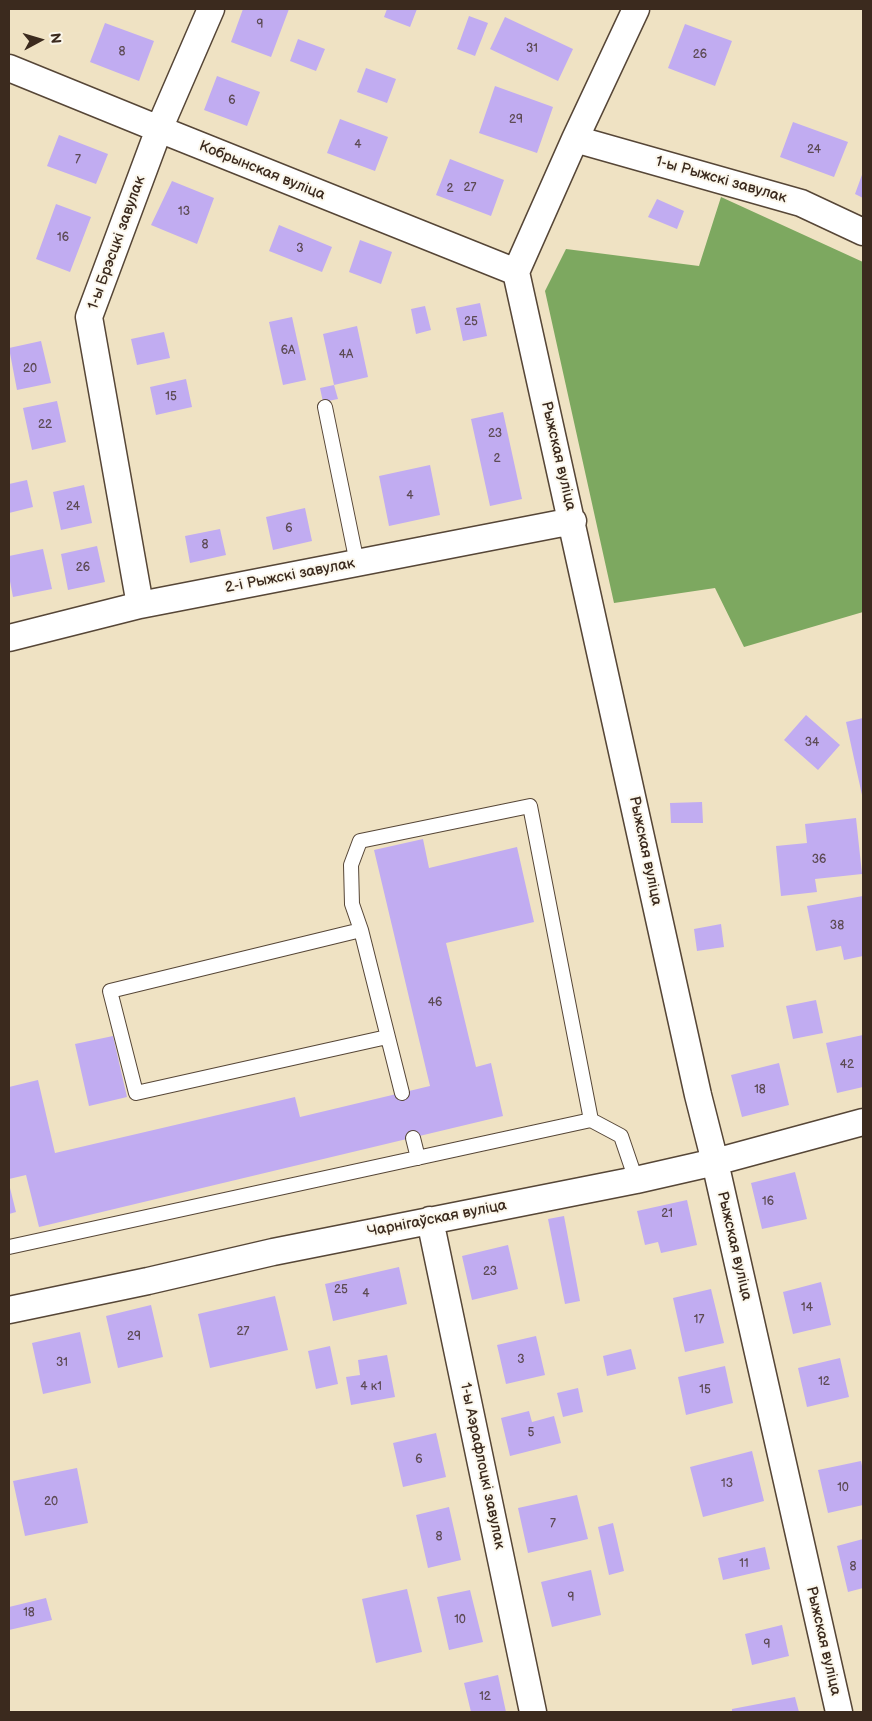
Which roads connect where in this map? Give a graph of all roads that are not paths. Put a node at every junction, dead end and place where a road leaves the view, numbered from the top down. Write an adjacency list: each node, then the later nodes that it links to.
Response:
1 (211, 9): 4 (street, 1-ы Брэсцкі завулак)
2 (636, 9): 5 (street)
3 (9, 68): 4 (street, Кобрынская вуліца)
4 (159, 130): 7 (street, Кобрынская вуліца); 11 (street, 1-ы Брэсцкі завулак)
5 (575, 139): 6 (street, 1-ы Рыжскі завулак); 7 (street)
6 (863, 232)
7 (516, 272): 9 (street, Рыжская вуліца)
8 (325, 408): 10 (lane)
9 (572, 521): 10 (street, 2-і Рыжскі завулак); 20 (street, Рыжская вуліца)
10 (357, 563): 11 (street, 2-і Рыжскі завулак)
11 (140, 605): 12 (street, 2-і Рыжскі завулак)
12 (9, 638)
13 (361, 930): 14 (lane); 14 (lane); 16 (lane)
14 (387, 1037): 15 (lane)
15 (402, 1093)
16 (591, 1120): 19 (lane); 21 (lane)
17 (863, 1122): 20 (street, Чарнігаўская вуліца)
18 (413, 1138): 19 (lane)
19 (418, 1158): 23 (lane)
20 (715, 1162): 21 (street, Чарнігаўская вуліца); 26 (street, Рыжская вуліца)
21 (636, 1180): 22 (street, Чарнігаўская вуліца)
22 (430, 1220): 24 (street, Чарнігаўская вуліца); 25 (street, 1-ы Аэрафлоцкі завулак)
23 (9, 1247)
24 (9, 1310)
25 (533, 1712)
26 (839, 1712)

